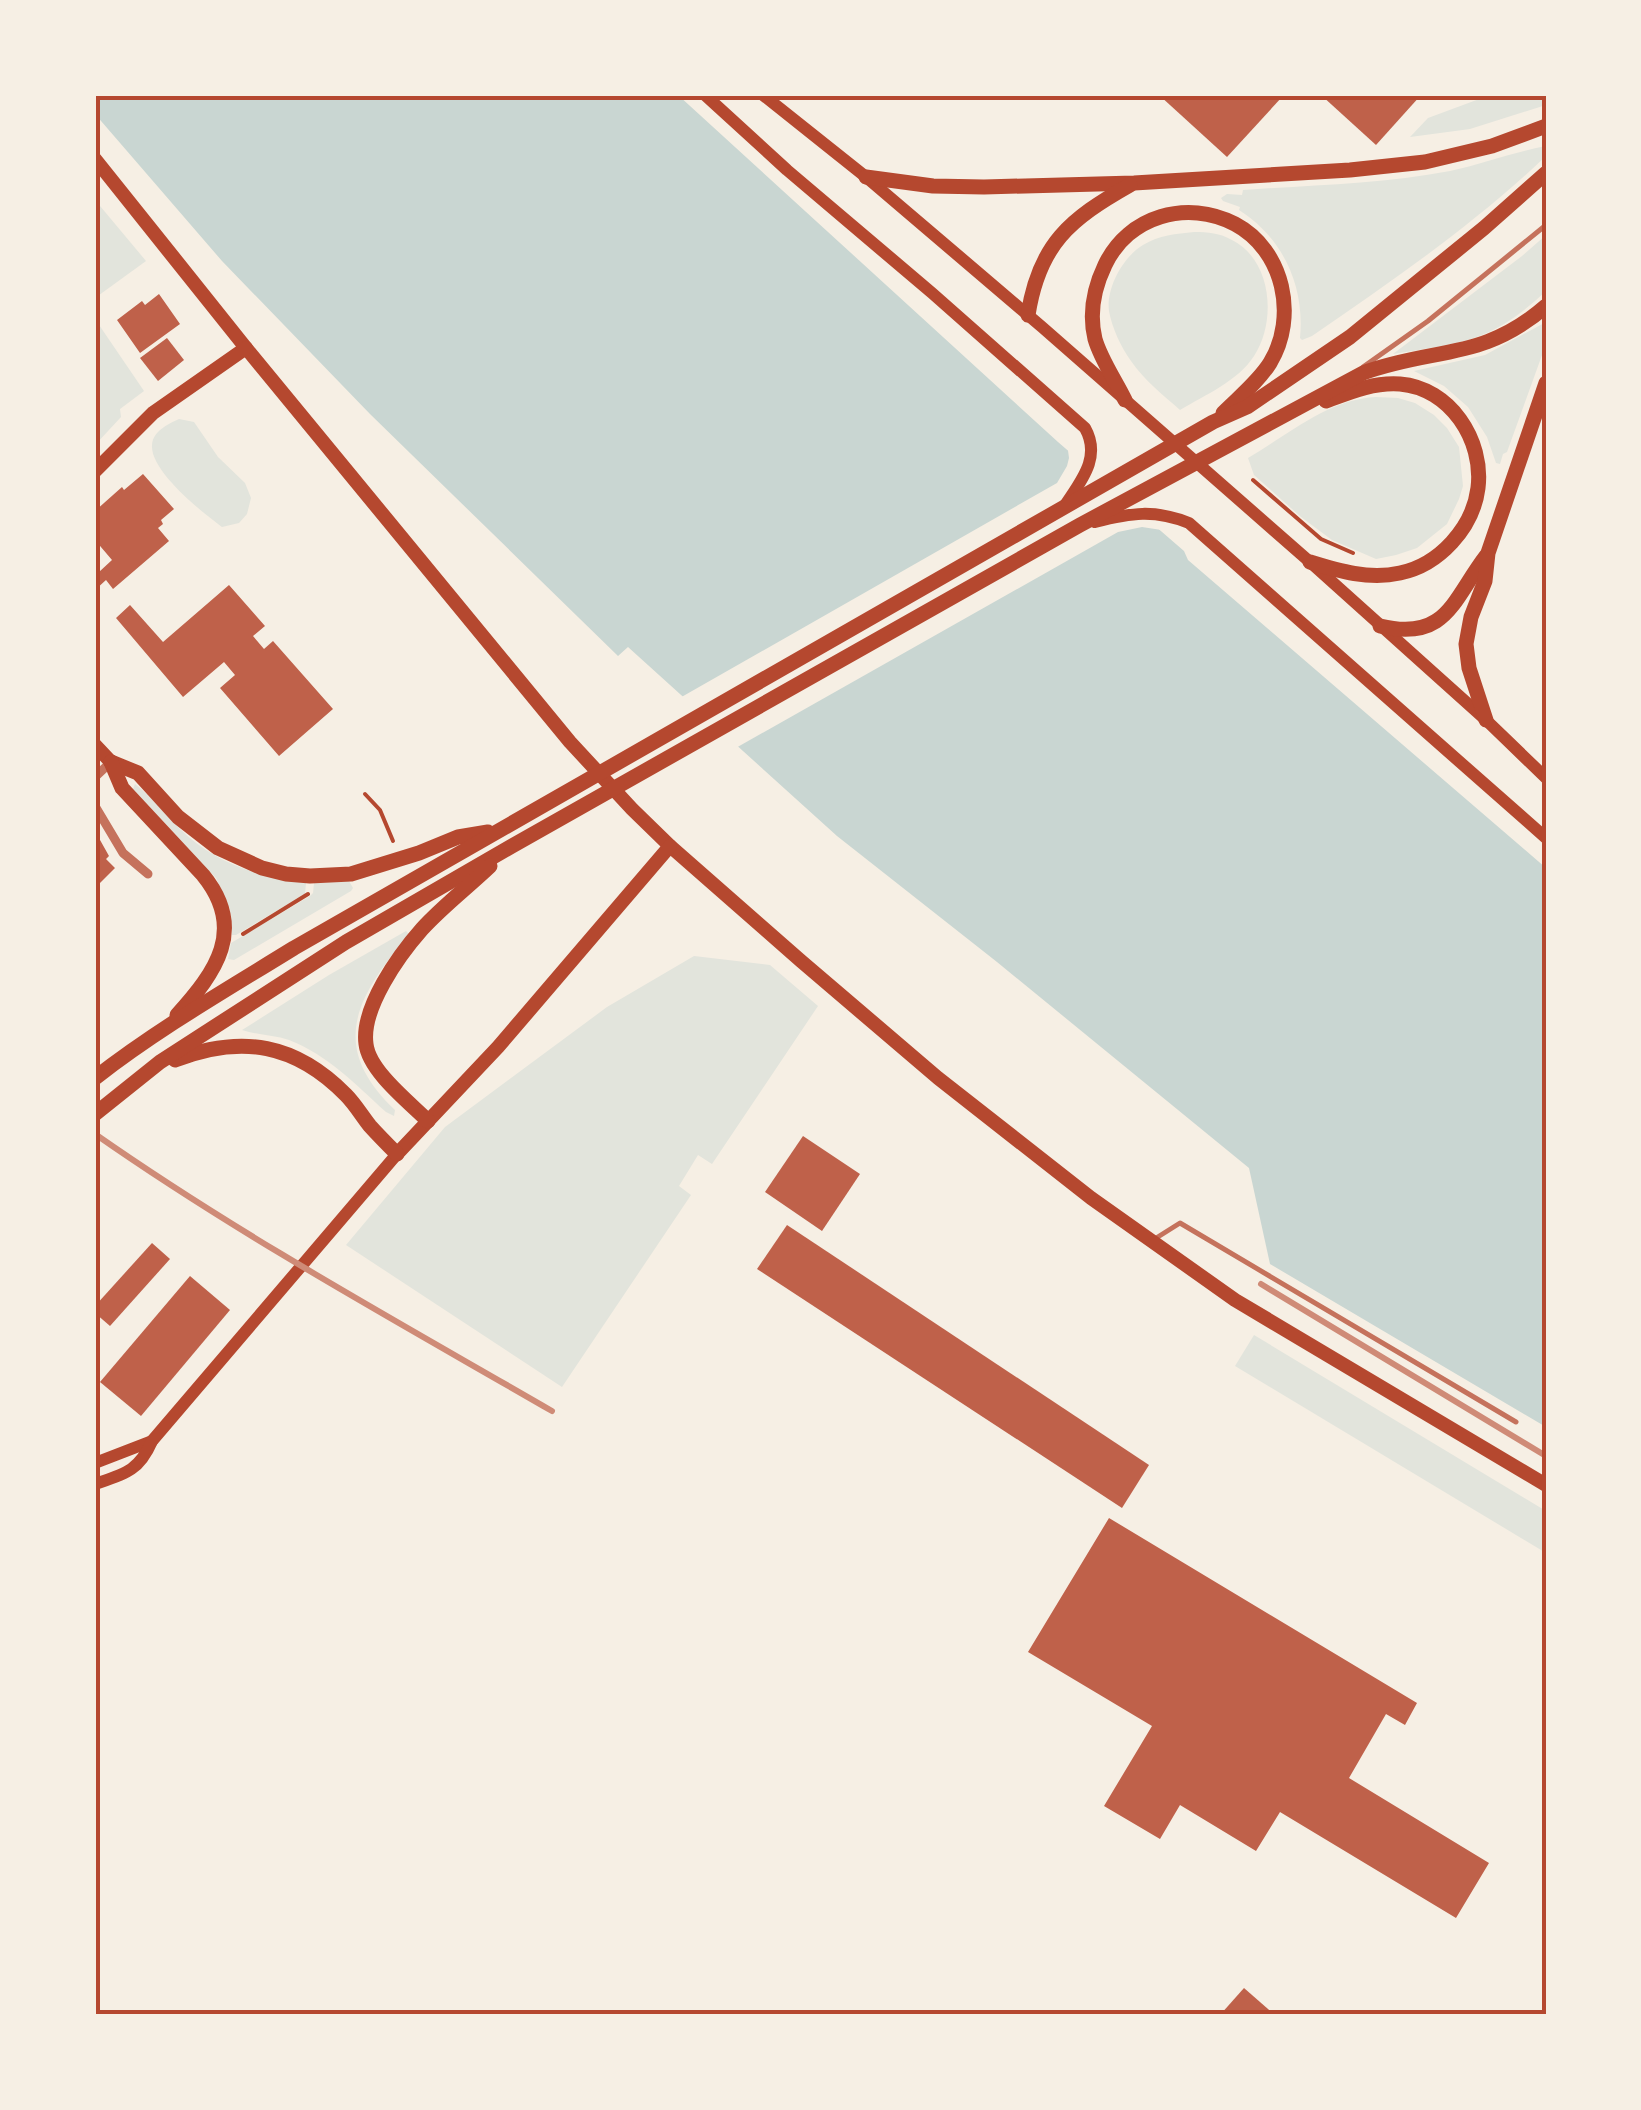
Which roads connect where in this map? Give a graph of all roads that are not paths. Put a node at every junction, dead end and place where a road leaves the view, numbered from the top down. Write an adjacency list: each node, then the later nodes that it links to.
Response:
1 (705, 95): 18 (main road)
2 (763, 95): 6 (main road)
3 (1546, 126): 7 (highway)
4 (95, 159): 11 (main road)
5 (1546, 173): 15 (highway)
6 (866, 178): 7 (highway); 10 (main road)
7 (1134, 183): 10 (highway)
8 (1546, 225): 13 (lane)
9 (1546, 306): 13 (highway)
10 (1028, 315): 14 (main road)
11 (246, 348): 17 (main road); 32 (main road)
12 (1546, 383): 20 (highway)
13 (1336, 387): 16 (highway)
14 (1125, 400): 15 (highway); 21 (main road)
15 (1213, 422): 18 (highway)
16 (1270, 423): 19 (highway); 21 (highway)
17 (95, 471)
18 (1063, 509): 29 (highway)
19 (1080, 525): 30 (main road); 31 (highway)
20 (1488, 553): 22 (highway); 23 (highway)
21 (1310, 562): 22 (main road)
22 (1380, 626): 23 (main road)
23 (1486, 720): 27 (main road)
24 (95, 745): 25 (main road)
25 (111, 762): 26 (street); 29 (highway); 34 (highway)
26 (95, 777)
27 (1546, 778)
28 (95, 806): 33 (street)
29 (496, 831): 34 (highway)
30 (1546, 838)
31 (512, 846): 35 (highway); 38 (highway)
32 (670, 846): 38 (main road); 40 (main road)
33 (148, 874)
34 (171, 1022): 36 (highway)
35 (153, 1068): 37 (highway); 39 (highway)
36 (95, 1078)
37 (95, 1114)
38 (428, 1121): 39 (main road)
39 (397, 1154): 42 (main road)
40 (1150, 1242): 41 (lane); 45 (main road)
41 (1516, 1422)
42 (152, 1440): 43 (main road); 44 (main road)
43 (95, 1463)
44 (95, 1484)
45 (1546, 1486)

